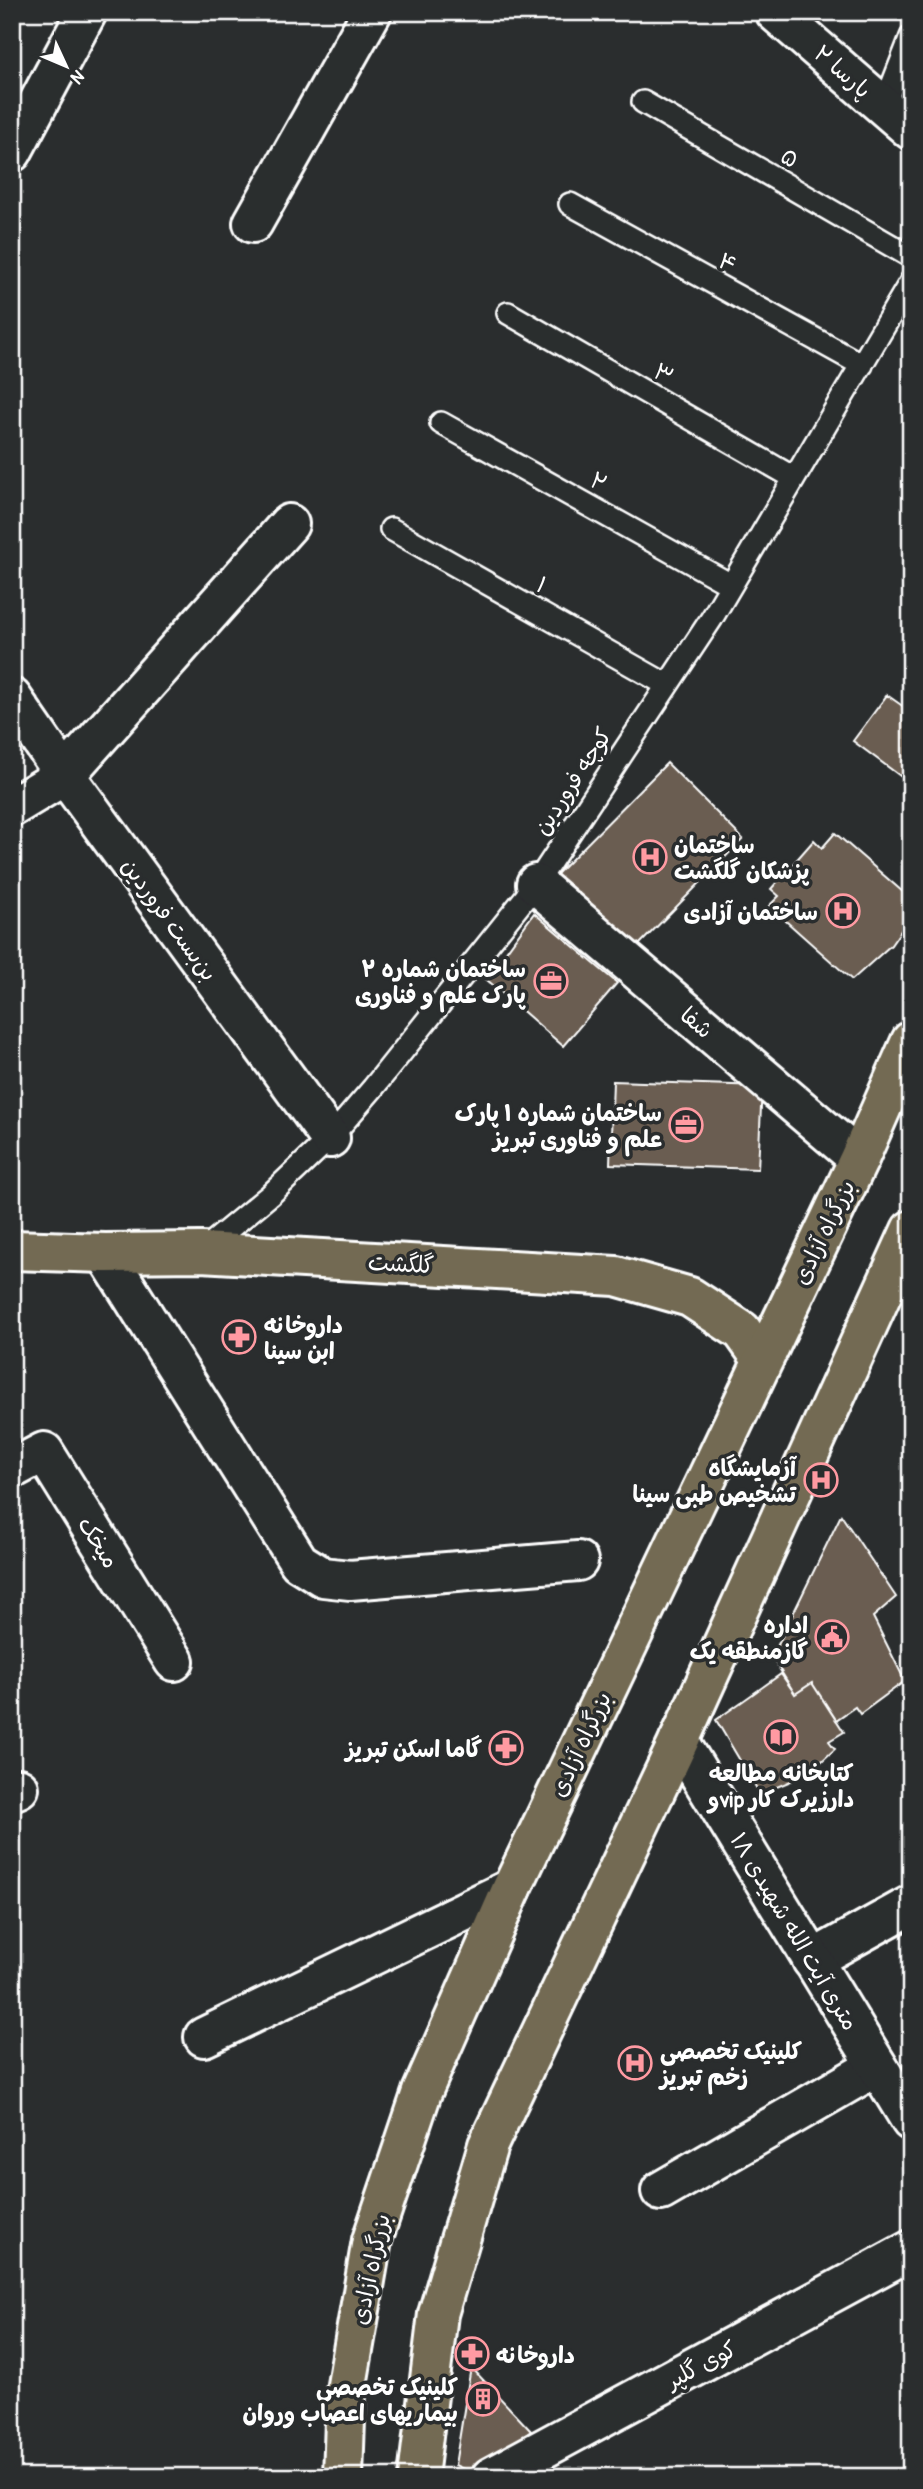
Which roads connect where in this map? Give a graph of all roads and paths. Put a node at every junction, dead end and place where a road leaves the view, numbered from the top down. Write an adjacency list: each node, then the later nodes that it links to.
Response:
1 (88, 12): 7 (street)
2 (372, 12): 9 (street)
3 (775, 12): 6 (street, پارسا ۲)
4 (911, 37): 6 (lane)
5 (643, 102): 10 (lane, ۵)
6 (897, 118)
7 (12, 152)
8 (570, 204): 13 (lane, ۴)
9 (253, 223)
10 (911, 257)
11 (911, 281): 13 (lane, کوچه فروردین)
12 (508, 313): 15 (lane, ۳)
13 (862, 365): 15 (lane, کوچه فروردین)
14 (441, 423): 18 (lane, ۲)
15 (794, 478): 18 (lane, کوچه فروردین)
16 (289, 524): 21 (street)
17 (391, 528): 19 (lane, ۱)
18 (731, 585): 19 (lane, کوچه فروردین)
19 (667, 684): 23 (lane, کوچه فروردین)
20 (12, 698): 21 (street, بن‌بست فروردین)
21 (65, 775): 22 (street); 25 (street, بن‌بست فروردین)
22 (12, 807)
23 (536, 884): 25 (lane, کوچه فروردین); 26 (street, شفا)
24 (911, 1041): 26 (main road, بزرگراه آزادی)
25 (330, 1138): 28 (lane, کوچه فروردین)
26 (859, 1159): 31 (main road, بزرگراه آزادی)
27 (12, 1250): 29 (main road, گلگشت)
28 (201, 1252): 29 (main road, گلگشت); 31 (main road, گلگشت)
29 (105, 1253): 33 (street)
30 (906, 1254): 35 (main road)
31 (762, 1359): 36 (main road, بزرگراه آزادی)
32 (12, 1469): 34 (street, میخک)
33 (578, 1561)
34 (174, 1661)
35 (679, 1741): 38 (street, ۱۸ متری آیت الله شهیدی); 46 (main road)
36 (512, 1888): 39 (street); 45 (main road, بزرگراه آزادی)
37 (911, 1905): 38 (street)
38 (812, 1960): 40 (street, ۱۸ متری آیت الله شهیدی)
39 (204, 2037)
40 (877, 2066): 41 (street, ۱۸ متری آیت الله شهیدی); 42 (street)
41 (911, 2121)
42 (661, 2191)
43 (911, 2250): 44 (street, کوی گلپر)
44 (509, 2473)
45 (342, 2477)
46 (418, 2477)

